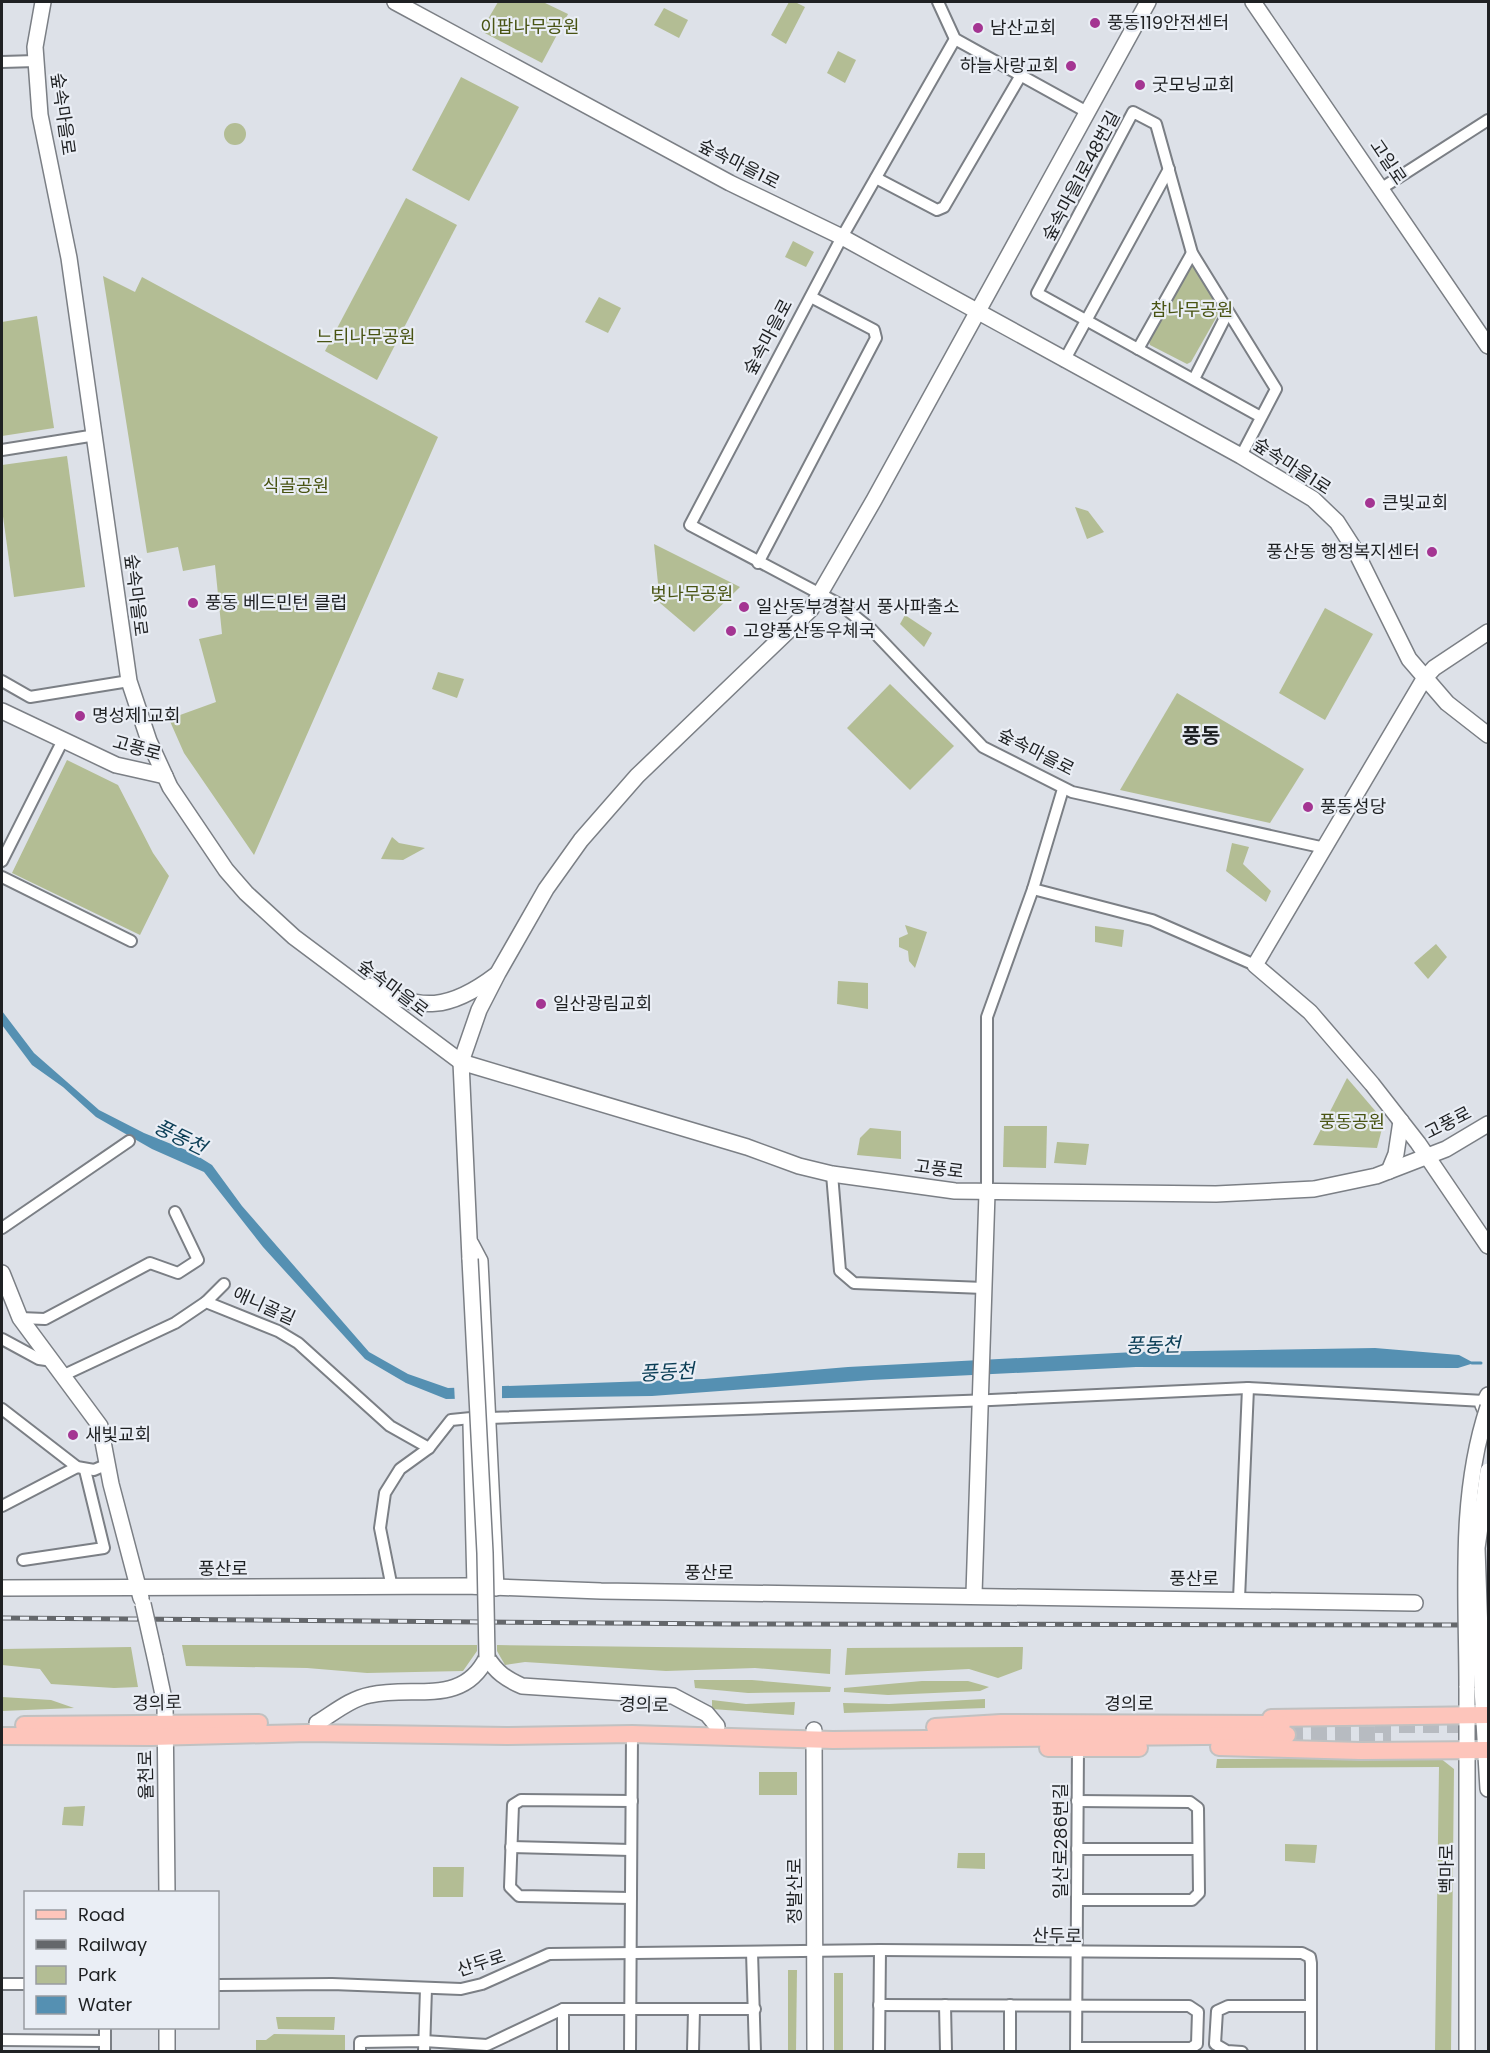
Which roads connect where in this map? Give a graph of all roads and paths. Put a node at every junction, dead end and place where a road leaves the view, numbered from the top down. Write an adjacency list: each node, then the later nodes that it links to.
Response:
1 (43, 2): 7 (main road, 숲속마을로)
2 (395, 2): 15 (main road, 숲속마을1로)
3 (938, 2): 6 (street)
4 (1148, 2): 10 (main road)
5 (1253, 2): 14 (main road, 고일로)
6 (955, 39): 9 (street); 13 (street)
7 (36, 61): 8 (street); 26 (main road, 숲속마을로)
8 (2, 62)
9 (1021, 75): 10 (street); 13 (street)
10 (1087, 112): 19 (main road)
11 (1488, 120): 14 (street)
12 (1169, 169): 16 (street, 숲속마을1로48번길); 20 (street); 20 (street, 숲속마을1로48번길)
13 (876, 178): 15 (street)
14 (1382, 188): 21 (main road, 고일로)
15 (842, 237): 17 (street); 19 (main road, 숲속마을1로)
16 (1192, 253): 18 (street, 숲속마을1로48번길); 22 (street)
17 (811, 297): 29 (street, 숲속마을로); 29 (street, 숲속마을로)
18 (1228, 312): 24 (street); 25 (street, 숲속마을1로48번길)
19 (977, 313): 23 (main road, 숲속마을1로); 30 (main road)
20 (1087, 320): 22 (street, 숲속마을1로48번길); 23 (street)
21 (1488, 346)
22 (1138, 349): 24 (street, 숲속마을1로48번길)
23 (1064, 361): 28 (main road, 숲속마을1로)
24 (1194, 379): 25 (street, 숲속마을1로48번길)
25 (1262, 417): 28 (street, 숲속마을1로48번길)
26 (96, 435): 27 (street); 34 (main road, 숲속마을로)
27 (2, 450)
28 (1241, 456): 32 (main road, 숲속마을1로)
29 (758, 562): 30 (street, 숲속마을로)
30 (821, 594): 39 (street, 숲속마을로); 47 (main road)
31 (1488, 632): 32 (main road)
32 (1424, 679): 36 (main road, 숲속마을1로); 40 (main road)
33 (2, 681): 34 (street)
34 (129, 681): 38 (main road, 숲속마을로)
35 (2, 711): 37 (main road, 고풍로)
36 (1488, 735)
37 (62, 742): 38 (main road, 고풍로); 41 (street)
38 (165, 776): 46 (main road, 숲속마을로)
39 (1063, 789): 40 (street, 숲속마을로); 43 (street)
40 (1325, 848): 45 (main road)
41 (2, 861)
42 (2, 877): 44 (street)
43 (1033, 889): 45 (street, 고풍로); 55 (street)
44 (131, 940)
45 (1255, 965): 49 (main road, 고풍로)
46 (336, 969): 47 (main road); 48 (main road, 숲속마을로)
47 (498, 973): 48 (main road)
48 (461, 1062): 54 (main road, 고풍로); 59 (main road)
49 (1401, 1121): 52 (main road, 고풍로); 53 (main road)
50 (1488, 1124): 52 (main road, 고풍로)
51 (129, 1141): 58 (street)
52 (1426, 1156): 53 (main road, 고풍로); 57 (main road)
53 (1389, 1171): 55 (main road, 고풍로)
54 (832, 1174): 55 (main road, 고풍로); 63 (street)
55 (987, 1192): 63 (main road)
56 (175, 1212): 65 (street)
57 (1482, 1226): 60 (main road)
58 (2, 1228)
59 (469, 1239): 73 (main road); 74 (main road); 90 (main road, bridge)
60 (1488, 1246)
61 (2, 1273): 65 (main road)
62 (224, 1284): 64 (street)
63 (984, 1288): 70 (main road)
64 (206, 1302): 68 (street, 애니골길); 76 (street, 애니골길)
65 (20, 1318): 67 (main road)
66 (2, 1339): 67 (street)
67 (53, 1361): 68 (main road)
68 (64, 1375): 77 (main road)
69 (1248, 1388): 70 (street); 71 (street); 88 (street)
70 (982, 1394): 74 (street); 87 (main road)
71 (1487, 1401): 75 (main road); 91 (main road, bridge)
72 (2, 1409): 78 (street)
73 (471, 1414): 76 (street); 82 (main road)
74 (489, 1414): 86 (main road)
75 (1488, 1416)
76 (429, 1448): 85 (street)
77 (108, 1464): 78 (street); 84 (main road)
78 (81, 1468): 80 (street); 81 (street)
79 (1488, 1471): 91 (main road, bridge)
80 (2, 1506)
81 (23, 1560)
82 (475, 1586): 85 (main road, 풍산로); 86 (main road, 풍산로)
83 (2, 1588): 84 (main road, 풍산로)
84 (138, 1588): 85 (main road, 풍산로); 97 (main road, 율천로, bridge)
85 (392, 1588)
86 (496, 1588): 87 (main road, 풍산로)
87 (974, 1594): 88 (main road, 풍산로)
88 (1239, 1599): 89 (main road, 풍산로)
89 (1415, 1603)
90 (487, 1657): 94 (main road); 96 (main road)
91 (1474, 1687): 92 (main road, 백마로); 93 (main road)
92 (1465, 1715): 93 (main road); 99 (main road); 104 (main road, 백마로)
93 (1486, 1715): 105 (main road)
94 (317, 1723): 96 (main road, 경의로); 97 (main road, 경의로)
95 (2, 1726): 97 (main road, 경의로)
96 (717, 1726): 101 (main road, 경의로)
97 (165, 1729): 100 (main road, 경의로); 102 (main road, 경의로); 113 (main road, 율천로)
98 (1286, 1730): 99 (main road, 경의로)
99 (927, 1733): 101 (main road, 경의로); 103 (main road)
100 (632, 1734): 101 (main road, 경의로); 107 (street, 경의로)
101 (814, 1735): 117 (main road, 정발산로)
102 (2, 1736)
103 (1078, 1749): 104 (main road); 108 (street, 일산로286번길)
104 (1466, 1750): 105 (main road); 156 (main road, 백마로)
105 (1488, 1750): 106 (main road)
106 (1488, 1789)
107 (632, 1801): 109 (street); 112 (street, 경의로)
108 (1077, 1801): 110 (street, 일산로286번길); 111 (street)
109 (512, 1847): 112 (street); 114 (street)
110 (1077, 1849): 111 (street); 115 (street, 일산로286번길)
111 (1198, 1849): 115 (street)
112 (632, 1850): 114 (street, 경의로)
113 (167, 1891)
114 (631, 1898): 118 (street, 경의로)
115 (1077, 1900): 120 (street, 일산로286번길)
116 (880, 1950): 117 (street, 산두로); 120 (street, 산두로); 125 (street)
117 (815, 1951): 119 (street, 산두로); 151 (main road, 정발산로)
118 (630, 1952): 119 (street, 산두로); 124 (street, 산두로); 130 (street, 경의로)
119 (752, 1952): 132 (street)
120 (1076, 1952): 128 (street, 일산로286번길); 129 (street, 산두로)
121 (2, 1984): 122 (street)
122 (24, 1984)
123 (219, 1984): 124 (street, 산두로)
124 (426, 1988): 139 (street)
125 (879, 2005): 126 (street); 152 (street)
126 (945, 2005): 127 (street); 153 (street)
127 (1010, 2005): 128 (street); 154 (street)
128 (1077, 2006): 141 (street, 일산로286번길); 141 (street, 일산로286번길)
129 (1310, 2006): 142 (street); 143 (street, 산두로)
130 (630, 2008): 131 (street); 133 (street); 148 (street, 경의로)
131 (563, 2009): 140 (street); 147 (street)
132 (755, 2009): 133 (street); 150 (street)
133 (694, 2010): 149 (street)
134 (105, 2029): 138 (street)
135 (167, 2029): 145 (main road)
136 (2, 2040): 137 (street)
137 (42, 2040): 138 (street); 144 (street)
138 (105, 2046)
139 (424, 2046): 140 (street); 146 (street)
140 (487, 2048)
141 (1076, 2050)
142 (1227, 2051): 155 (street)
143 (1309, 2051)
144 (42, 2052)
145 (167, 2052)
146 (360, 2052)
147 (563, 2052)
148 (630, 2052)
149 (693, 2052)
150 (755, 2052)
151 (815, 2052)
152 (879, 2052)
153 (946, 2052)
154 (1010, 2052)
155 (1242, 2052)
156 (1467, 2052)

